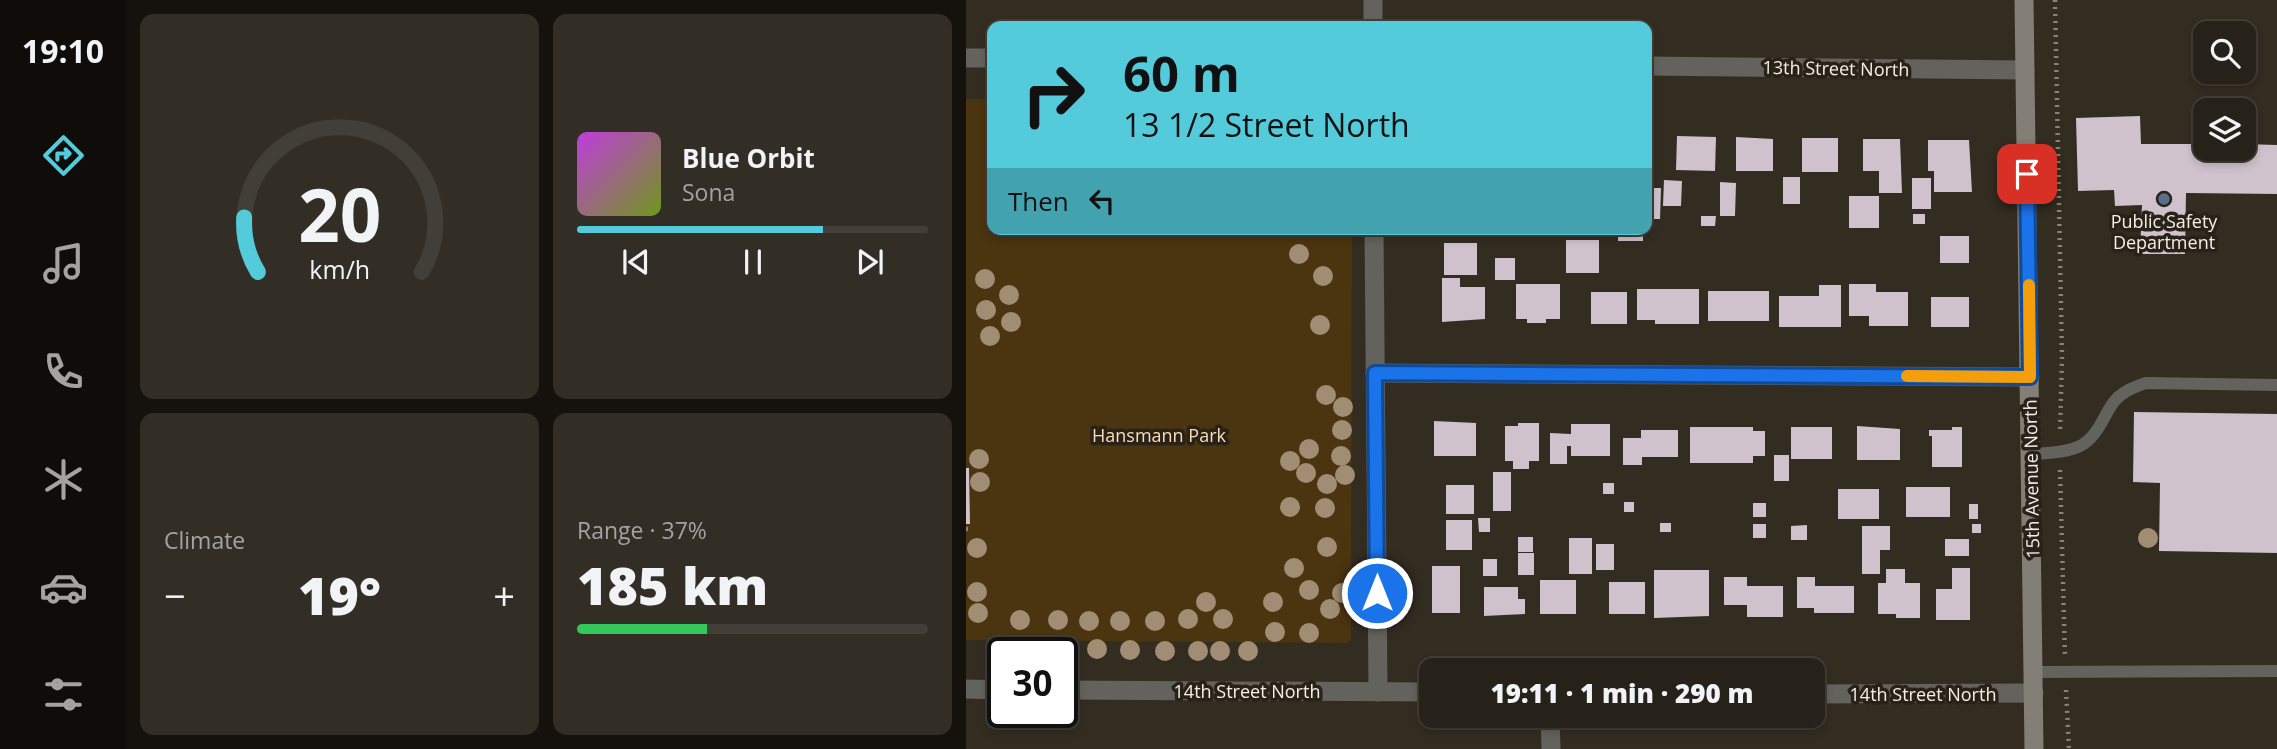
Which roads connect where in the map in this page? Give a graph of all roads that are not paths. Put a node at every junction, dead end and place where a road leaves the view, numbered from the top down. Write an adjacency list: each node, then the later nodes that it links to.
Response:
1 (1373, 0): 3 (street)
2 (2024, 0): 7 (main road, 15th Avenue North)
3 (1373, 21)
4 (966, 58): 5 (street)
5 (987, 58)
6 (1652, 66): 7 (street, 13th Street North)
7 (2025, 70): 10 (main road, 15th Avenue North)
8 (1374, 235): 9 (street)
9 (1375, 373): 10 (street); 18 (street)
10 (2030, 377): 12 (main road, 15th Avenue North)
11 (2277, 385): 12 (lane)
12 (2031, 454): 14 (main road, 15th Avenue North)
13 (2277, 671): 14 (lane)
14 (2033, 672): 20 (main road, 15th Avenue North)
15 (966, 689): 16 (street)
16 (987, 690)
17 (1078, 690): 18 (street, 14th Street North)
18 (1378, 692): 19 (street, 14th Street North)
19 (1419, 692)
20 (2034, 693): 21 (street, 14th Street North); 24 (main road, 15th Avenue North)
21 (1825, 694)
22 (1550, 728): 23 (street)
23 (1551, 749)
24 (2034, 749)

